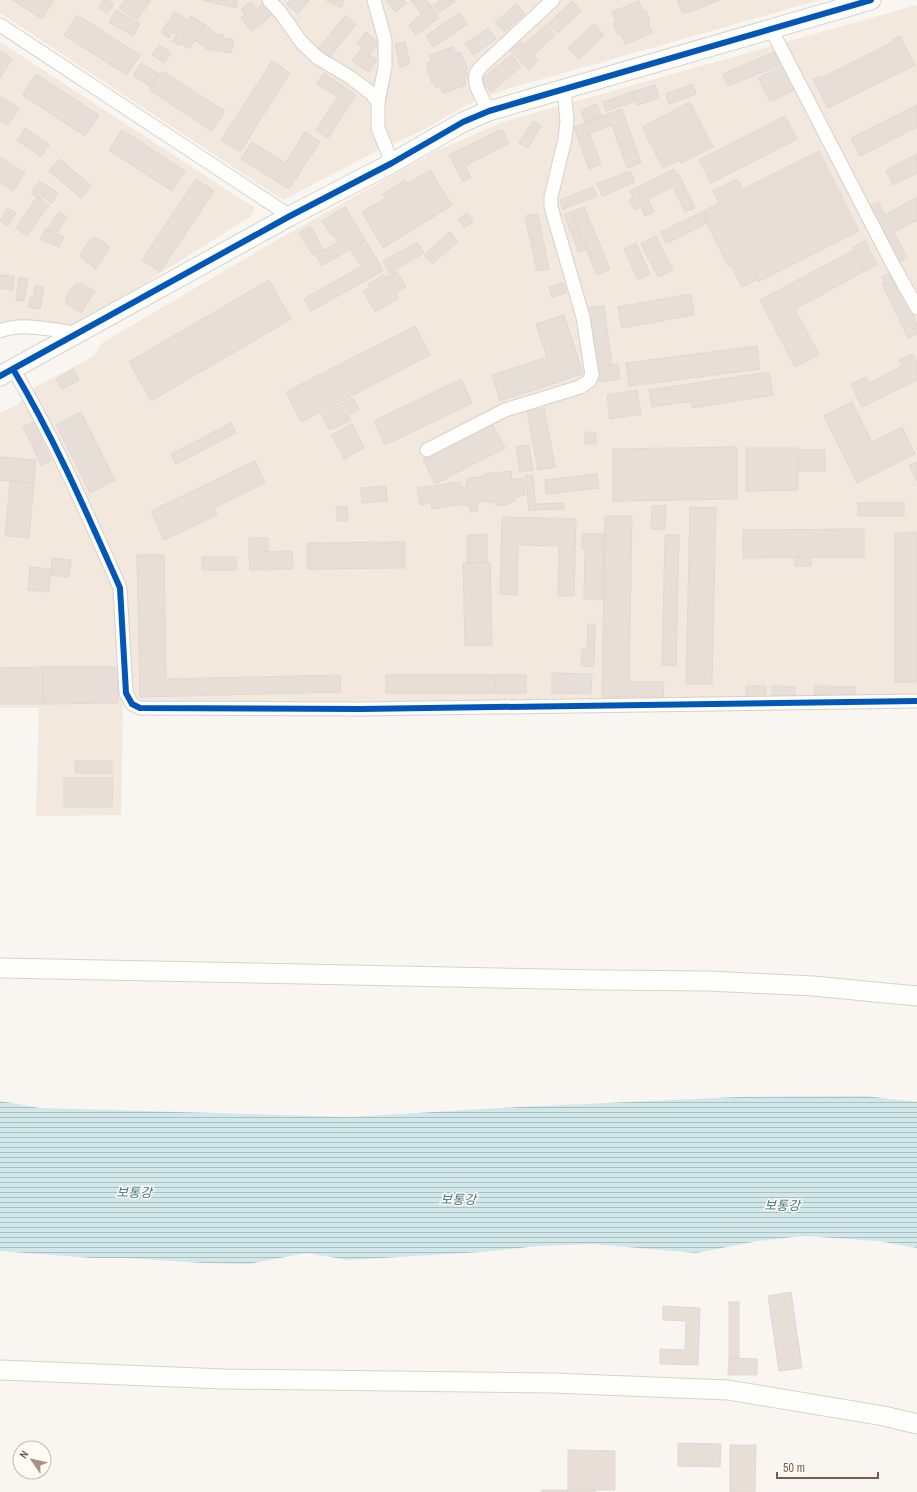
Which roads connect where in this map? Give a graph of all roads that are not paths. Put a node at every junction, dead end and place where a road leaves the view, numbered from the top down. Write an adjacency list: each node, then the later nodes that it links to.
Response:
1 (269, 0): 8 (street)
2 (374, 0): 8 (street)
3 (553, 0): 9 (street)
4 (871, 0): 6 (street)
5 (0, 25): 11 (street)
6 (771, 29): 7 (street); 12 (street)
7 (564, 89): 9 (street); 16 (street)
8 (378, 102): 10 (street)
9 (489, 111): 10 (street)
10 (392, 163): 11 (street)
11 (290, 216): 14 (street)
12 (917, 308)
13 (0, 331): 14 (street)
14 (76, 333): 15 (street)
15 (6, 372): 17 (street)
16 (427, 450)
17 (917, 701)
18 (0, 968): 19 (street)
19 (917, 996)
20 (0, 1370): 21 (street)
21 (917, 1424)

